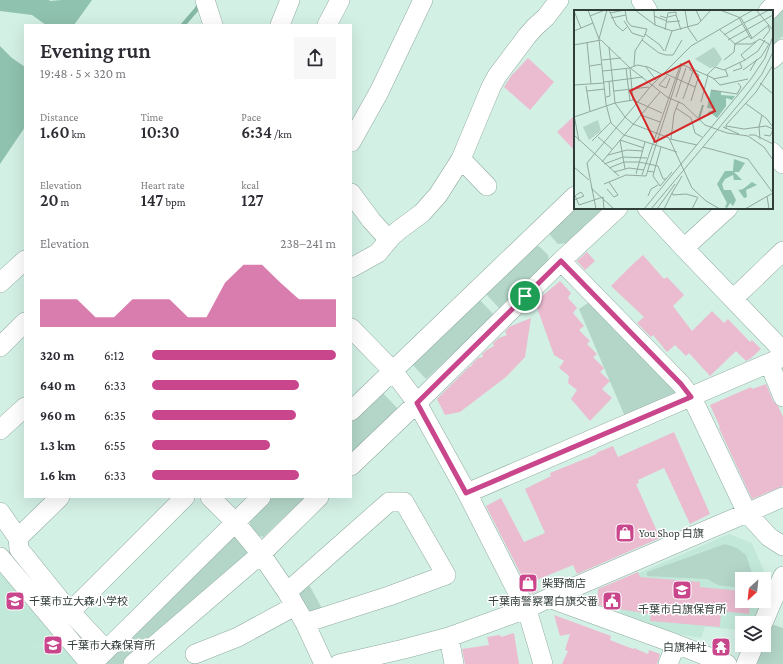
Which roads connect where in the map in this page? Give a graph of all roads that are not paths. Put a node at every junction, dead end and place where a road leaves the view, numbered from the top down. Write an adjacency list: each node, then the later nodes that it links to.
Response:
1 (290, 0): 9 (street)
2 (340, 0): 10 (street)
3 (423, 0): 13 (street)
4 (559, 0): 14 (street)
5 (640, 0): 7 (street)
6 (779, 0): 8 (street)
7 (647, 10)
8 (769, 10)
9 (280, 24)
10 (328, 24)
11 (783, 49): 12 (street)
12 (773, 59)
13 (352, 140)
14 (461, 159): 15 (street); 21 (street)
15 (487, 186)
16 (352, 194): 21 (street)
17 (574, 197): 33 (street)
18 (617, 209): 25 (street)
19 (648, 209): 22 (street)
20 (727, 209): 22 (street)
21 (389, 240): 26 (street)
22 (684, 248): 28 (street)
23 (783, 251): 28 (street)
24 (24, 261): 27 (street)
25 (561, 261): 34 (street); 36 (street)
26 (352, 267)
27 (0, 283)
28 (733, 299): 32 (street)
29 (24, 323): 31 (street)
30 (352, 329): 33 (street)
31 (0, 347)
32 (778, 357): 34 (street); 35 (street)
33 (392, 371): 36 (street); 38 (street)
34 (691, 397): 41 (street); 49 (street)
35 (783, 397)
36 (417, 403): 40 (street); 41 (street)
37 (24, 408): 39 (street)
38 (352, 410)
39 (0, 430)
40 (352, 465)
41 (466, 493): 58 (street)
42 (783, 497): 49 (street)
43 (59, 498): 51 (street)
44 (184, 498): 59 (street)
45 (211, 498): 50 (street)
46 (260, 498): 50 (street)
47 (318, 498): 53 (street)
48 (0, 512): 51 (street)
49 (747, 513): 52 (street); 56 (street)
50 (235, 522): 53 (street); 64 (street)
51 (18, 538): 59 (street)
52 (783, 546)
53 (261, 554): 57 (street); 69 (street)
54 (0, 557): 68 (street)
55 (783, 576): 60 (street)
56 (549, 598): 58 (street); 63 (street)
57 (291, 599): 61 (street); 61 (street); 66 (street)
58 (526, 609): 62 (street); 72 (street)
59 (70, 612): 64 (street)
60 (766, 616)
61 (305, 623): 70 (street)
62 (449, 636): 67 (street); 71 (street)
63 (676, 644): 73 (street); 74 (street)
64 (106, 650): 68 (street)
65 (751, 652): 75 (street)
66 (195, 654)
67 (346, 663)
68 (91, 664)
69 (133, 664)
70 (324, 664)
71 (454, 664)
72 (543, 664)
73 (668, 664)
74 (727, 664)
75 (746, 664)

